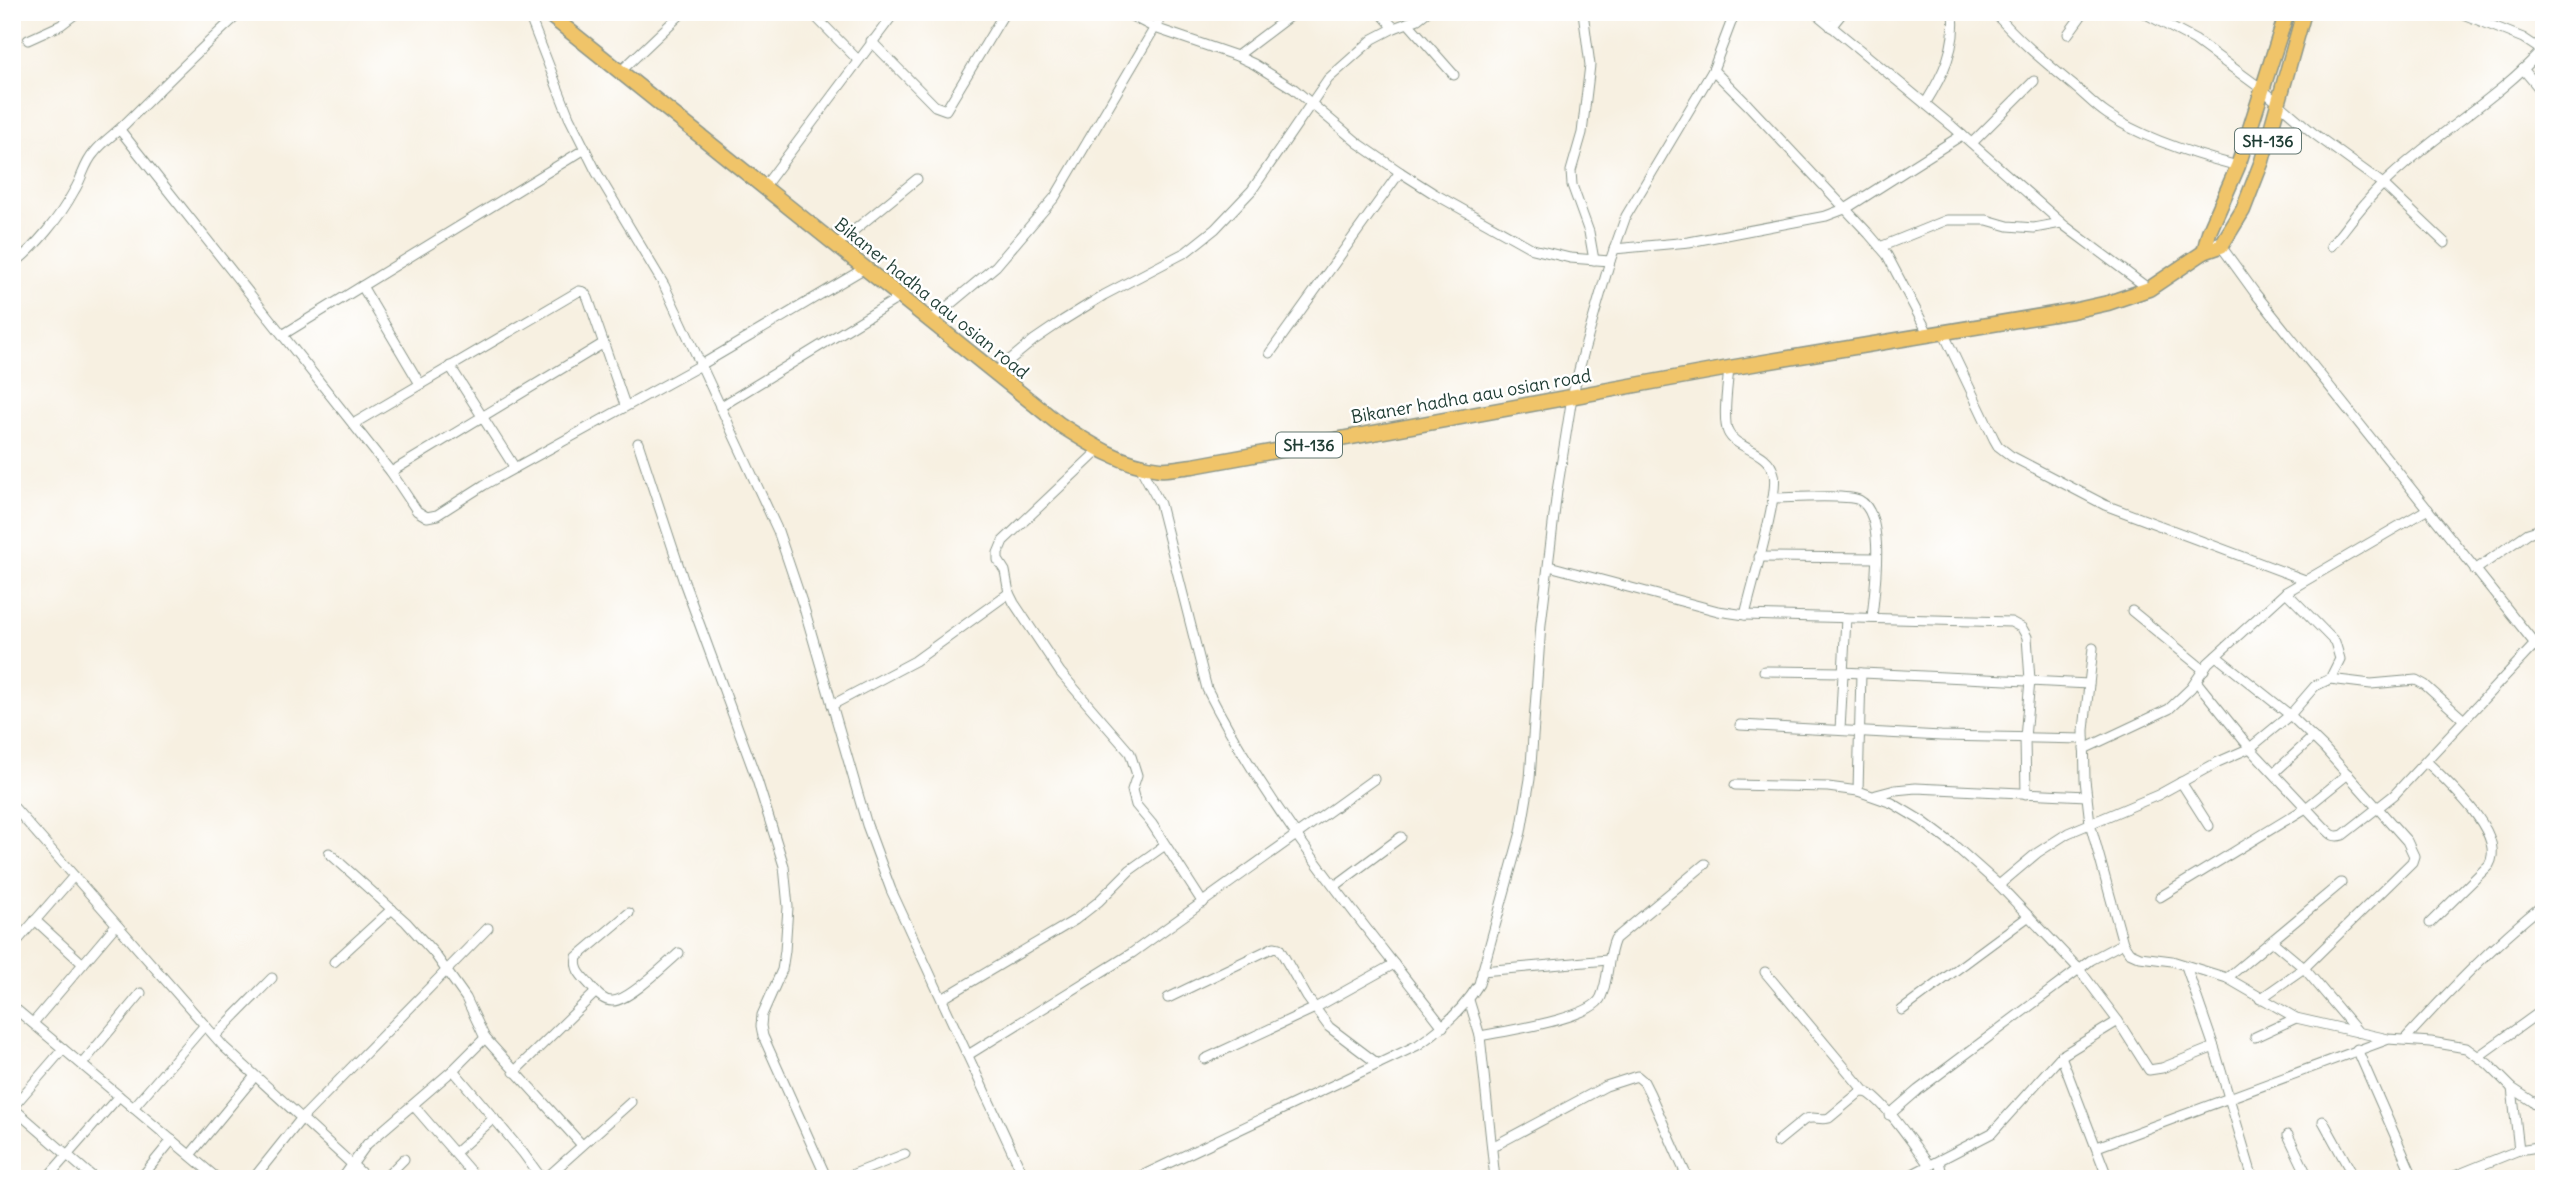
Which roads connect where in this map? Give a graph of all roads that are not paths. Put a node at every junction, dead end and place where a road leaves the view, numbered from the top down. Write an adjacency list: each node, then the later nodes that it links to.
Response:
1 (78, 12): 31 (street)
2 (241, 12): 46 (street)
3 (528, 12): 49 (street)
4 (546, 12): 38 (main road, Bikaner hadha aau osian road / SH-136)
5 (683, 12): 38 (street)
6 (811, 12): 35 (street)
7 (895, 12): 32 (street)
8 (1005, 12): 32 (street)
9 (1124, 12): 29 (street)
10 (1164, 12): 29 (street)
11 (1295, 12): 34 (street)
12 (1380, 12): 27 (street)
13 (1427, 12): 26 (street)
14 (1583, 12): 65 (street)
15 (1720, 12): 25 (street)
16 (1814, 12): 28 (street)
17 (1843, 12): 28 (street)
18 (1953, 12): 44 (street)
19 (1994, 12): 50 (street)
20 (2084, 12): 30 (street)
21 (2142, 12): 41 (street)
22 (2287, 12): 41 (main road, SH-136)
23 (2304, 12): 43 (main road, SH-136)
24 (2458, 12): 33 (street)
25 (1734, 15): 37 (street)
26 (1408, 23): 27 (street); 39 (street)
27 (1394, 27): 45 (street)
28 (1831, 27): 44 (street)
29 (1155, 28): 34 (street); 72 (street)
30 (2068, 34)
31 (28, 40)
32 (872, 41): 35 (street)
33 (2543, 49): 36 (street)
34 (1237, 56): 45 (street)
35 (858, 60): 54 (street)
36 (2524, 69): 42 (street); 53 (street)
37 (1713, 70): 55 (street); 63 (street)
38 (620, 72): 54 (main road, Bikaner hadha aau osian road / SH-136)
39 (1454, 75)
40 (2034, 81): 48 (street)
41 (2263, 90): 43 (street); 50 (main road, SH-136)
42 (2544, 94)
43 (2280, 103): 53 (street); 60 (main road, SH-136)
44 (1925, 104): 47 (street)
45 (1312, 105): 51 (street); 81 (street)
46 (120, 130): 67 (street); 74 (street)
47 (1962, 135): 48 (street); 55 (street)
48 (1972, 143): 56 (street)
49 (585, 149): 69 (street); 78 (street)
50 (2238, 166): 57 (main road, SH-136)
51 (1400, 172): 65 (street); 77 (street)
52 (917, 179): 59 (street)
53 (2383, 184): 58 (street); 61 (street)
54 (764, 187): 59 (main road, Bikaner hadha aau osian road / SH-136)
55 (1847, 208): 62 (street); 63 (street)
56 (2061, 223): 62 (street); 70 (street)
57 (2209, 232): 60 (street); 64 (main road, SH-136)
58 (2445, 243)
59 (836, 245): 68 (main road, Bikaner hadha aau osian road / SH-136)
60 (2221, 246): 64 (main road, Bikaner hadha aau osian road / SH-136); 94 (street)
61 (2331, 246)
62 (1880, 247): 75 (street)
63 (1614, 248): 66 (street)
64 (2204, 252): 70 (main road, Bikaner hadha aau osian road / SH-136)
65 (1594, 260): 66 (street)
66 (1610, 261): 83 (street)
67 (12, 265)
68 (865, 268): 71 (main road, Bikaner hadha aau osian road / SH-136); 78 (street)
69 (362, 286): 74 (street); 82 (street)
70 (2149, 289): 73 (main road, Bikaner hadha aau osian road / SH-136)
71 (900, 297): 72 (main road, Bikaner hadha aau osian road / SH-136); 85 (street)
72 (930, 321): 81 (main road, Bikaner hadha aau osian road / SH-136)
73 (1944, 332): 75 (main road, Bikaner hadha aau osian road / SH-136); 100 (street)
74 (284, 334): 87 (street)
75 (1928, 335): 80 (main road, Bikaner hadha aau osian road / SH-136)
76 (604, 342): 79 (street); 84 (street); 86 (street)
77 (1270, 353)
78 (701, 365): 84 (street); 85 (street)
79 (450, 366): 82 (street); 86 (street)
80 (1730, 368): 83 (main road, Bikaner hadha aau osian road / SH-136); 93 (street)
81 (994, 373): 89 (main road, Bikaner hadha aau osian road / SH-136)
82 (420, 384): 87 (street)
83 (1573, 397): 90 (main road, Bikaner hadha aau osian road / SH-136); 98 (street)
84 (625, 405): 91 (street)
85 (720, 407): 119 (street)
86 (482, 416): 91 (street); 92 (street)
87 (353, 424): 92 (street)
88 (638, 443): 254 (street)
89 (1099, 450): 90 (main road, Bikaner hadha aau osian road / SH-136); 102 (street)
90 (1138, 464): 145 (street)
91 (515, 468): 92 (street)
92 (391, 472)
93 (1773, 498): 96 (street); 97 (street)
94 (2428, 509): 99 (street); 100 (street)
95 (2544, 528): 99 (street)
96 (1759, 556): 97 (street); 104 (street)
97 (1876, 558): 106 (street)
98 (1549, 566): 104 (street); 176 (street)
99 (2475, 569): 107 (street)
100 (2305, 579): 101 (street)
101 (2286, 592): 109 (street); 115 (street)
102 (1009, 593): 119 (street); 147 (street)
103 (2132, 611): 111 (street)
104 (1745, 615): 105 (street)
105 (1846, 618): 106 (street); 113 (street)
106 (1872, 618): 116 (street)
107 (2535, 644): 110 (street); 121 (street)
108 (2093, 648): 118 (street)
109 (2216, 656): 111 (street); 120 (street)
110 (2544, 656)
111 (2204, 670): 117 (street)
112 (1764, 671): 113 (street)
113 (1842, 672): 114 (street); 123 (street)
114 (1861, 673): 116 (street); 124 (street)
115 (2330, 679): 120 (street); 121 (street)
116 (2030, 680): 118 (street); 126 (street)
117 (2196, 681): 128 (street); 129 (street)
118 (2090, 684): 127 (street)
119 (832, 705): 183 (street)
120 (2290, 715): 125 (street); 128 (street)
121 (2464, 720): 130 (street)
122 (1740, 725): 123 (street)
123 (1840, 730): 124 (street)
124 (1860, 731): 126 (street); 136 (street)
125 (2313, 737): 131 (street); 132 (street)
126 (2025, 738): 127 (street); 137 (street)
127 (2084, 738): 129 (street)
128 (2250, 748): 131 (street); 134 (street)
129 (2084, 749): 139 (street)
130 (2427, 762): 142 (street); 161 (street)
131 (2274, 773): 141 (street)
132 (2348, 774): 141 (street); 142 (street)
133 (1374, 779): 145 (street)
134 (2181, 782): 143 (street); 144 (street)
135 (1735, 785): 136 (street)
136 (1858, 791): 138 (street)
137 (2026, 794): 138 (street); 139 (street)
138 (1876, 796): 152 (street)
139 (2087, 796): 143 (street)
140 (12, 805): 150 (street)
141 (2306, 808): 142 (street); 154 (street)
142 (2378, 808): 173 (street)
143 (2090, 823): 152 (street); 165 (street)
144 (2209, 826)
145 (1297, 835): 153 (street); 155 (street)
146 (1401, 836): 153 (street)
147 (1165, 845): 155 (street); 183 (street)
148 (329, 853): 157 (street)
149 (1705, 864): 168 (street)
150 (74, 876): 160 (street); 162 (street)
151 (2341, 883): 164 (street)
152 (1999, 885): 159 (street)
153 (1335, 886): 171 (street)
154 (2160, 897)
155 (1203, 903): 205 (street)
156 (2544, 904): 201 (street)
157 (392, 909): 169 (street); 174 (street)
158 (629, 913): 180 (street)
159 (2029, 916): 175 (street); 189 (street)
160 (35, 920): 166 (street); 170 (street)
161 (2430, 923)
162 (116, 925): 170 (street); 193 (street)
163 (488, 928): 174 (street)
164 (2273, 942): 173 (street); 179 (street)
165 (2123, 943): 172 (street); 175 (street)
166 (12, 947)
167 (679, 953): 180 (street)
168 (1608, 960): 176 (street); 197 (street)
169 (334, 962)
170 (83, 964): 192 (street)
171 (1394, 964): 187 (street); 194 (street)
172 (2186, 965): 179 (street); 202 (street)
173 (2304, 968): 184 (street); 195 (street)
174 (447, 970): 199 (street); 227 (street)
175 (2079, 970): 191 (street); 225 (street)
176 (1482, 971): 185 (street)
177 (1765, 972): 215 (street)
178 (272, 978): 196 (street)
179 (2227, 978): 184 (street)
180 (596, 992): 212 (street)
181 (141, 993): 209 (street)
182 (1168, 998): 187 (street)
183 (942, 999): 205 (street)
184 (2260, 999): 190 (street)
185 (1469, 1000): 194 (street); 197 (street)
186 (12, 1006): 192 (street)
187 (1315, 1008): 208 (street); 210 (street)
188 (2544, 1009): 207 (street)
189 (1902, 1010)
190 (2296, 1018): 195 (street); 198 (street)
191 (2118, 1021): 202 (street); 206 (street)
192 (33, 1023): 203 (street)
193 (205, 1025): 196 (street); 223 (street)
194 (1443, 1027): 210 (street)
195 (2358, 1032): 200 (street)
196 (215, 1036): 213 (street)
197 (1480, 1036): 234 (street)
198 (2255, 1037)
199 (485, 1038): 211 (street); 212 (street)
200 (2388, 1039): 201 (street); 204 (street)
201 (2405, 1039): 207 (street)
202 (2214, 1047): 217 (street)
203 (63, 1049): 209 (street); 222 (street)
204 (2357, 1049): 217 (street); 266 (street)
205 (968, 1055): 256 (street)
206 (2061, 1056): 235 (street); 243 (street)
207 (2479, 1056): 214 (street)
208 (1205, 1059)
209 (82, 1064): 216 (street)
210 (1378, 1064): 257 (street)
211 (453, 1070): 221 (street); 226 (street)
212 (514, 1072): 232 (street)
213 (255, 1076): 227 (street); 240 (street)
214 (2512, 1088): 220 (street); 236 (street)
215 (1865, 1092): 225 (street); 231 (street)
216 (119, 1096): 223 (street); 238 (street)
217 (2228, 1097): 235 (street); 263 (street)
218 (2544, 1097): 220 (street)
219 (631, 1102): 232 (street)
220 (2535, 1104): 224 (street)
221 (413, 1105): 237 (street); 242 (street)
222 (12, 1108): 238 (street)
223 (134, 1108): 230 (street)
224 (2544, 1109)
225 (1889, 1115): 243 (street)
226 (494, 1118): 237 (street); 253 (street)
227 (301, 1119): 242 (street); 249 (street)
228 (2323, 1121): 265 (street)
229 (2288, 1135): 264 (street)
230 (172, 1140): 240 (street); 247 (street)
231 (1777, 1142)
232 (582, 1145): 253 (street)
233 (2544, 1146): 236 (street)
234 (1492, 1147): 258 (street); 259 (street)
235 (2097, 1147): 262 (street)
236 (2519, 1150): 267 (street)
237 (455, 1153): 244 (street)
238 (68, 1154): 245 (street); 246 (street)
239 (905, 1154): 255 (street)
240 (190, 1155): 248 (street)
241 (404, 1159): 252 (street)
242 (352, 1162): 250 (street); 251 (street)
243 (1934, 1163): 260 (street); 261 (street)
244 (476, 1178)
245 (46, 1179)
246 (95, 1179)
247 (140, 1179)
248 (218, 1179)
249 (253, 1179)
250 (342, 1179)
251 (368, 1179)
252 (384, 1179)
253 (544, 1179)
254 (827, 1179)
255 (841, 1179)
256 (1025, 1179)
257 (1135, 1179)
258 (1495, 1179)
259 (1688, 1179)
260 (1903, 1179)
261 (1943, 1179)
262 (2108, 1179)
263 (2253, 1179)
264 (2309, 1179)
265 (2355, 1179)
266 (2414, 1179)
267 (2447, 1179)

